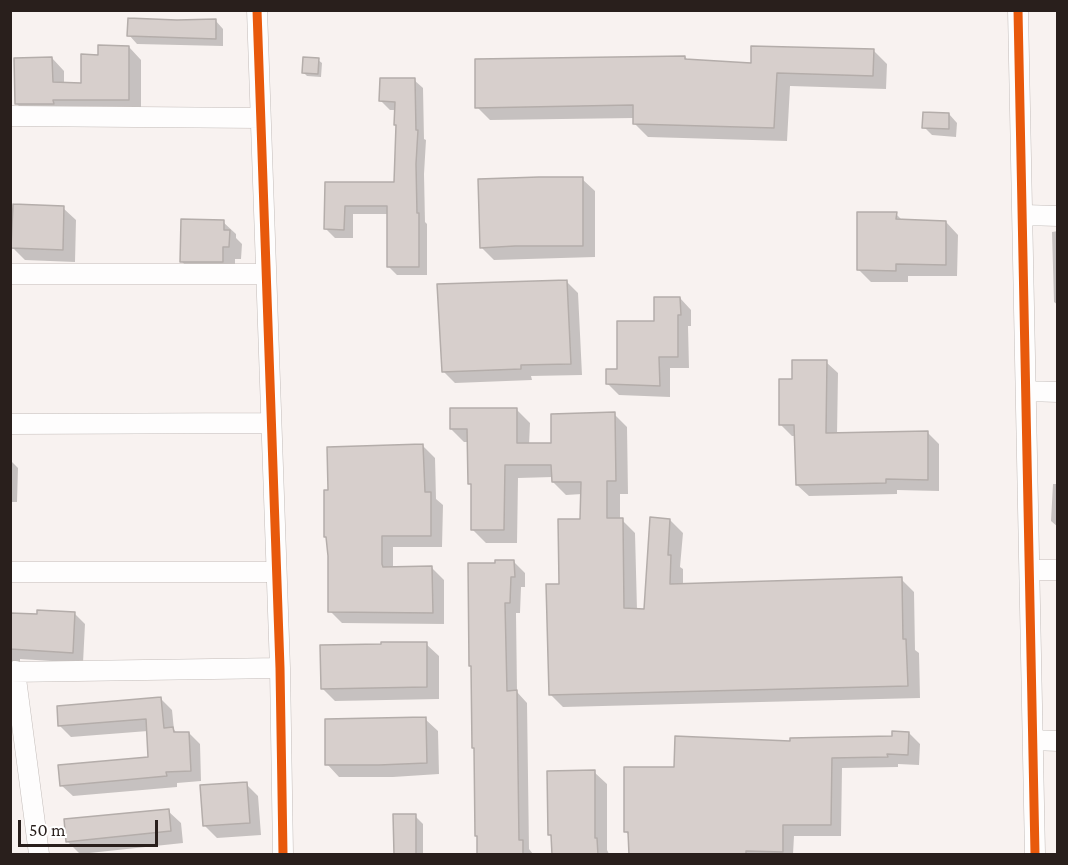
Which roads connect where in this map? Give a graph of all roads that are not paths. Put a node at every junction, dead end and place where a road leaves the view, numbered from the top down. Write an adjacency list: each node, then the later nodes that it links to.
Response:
1 (256, 10): 4 (street)
2 (1018, 10): 5 (street)
3 (10, 116): 4 (street)
4 (260, 118): 8 (street)
5 (1024, 215): 6 (street); 9 (street)
6 (1058, 216)
7 (10, 274): 8 (street)
8 (265, 274): 11 (street)
9 (1027, 391): 10 (street); 13 (street)
10 (1058, 392)
11 (271, 423): 12 (street); 16 (street)
12 (10, 424)
13 (1030, 570): 14 (street); 19 (street)
14 (1058, 570)
15 (10, 572): 16 (street)
16 (276, 572): 17 (street)
17 (280, 668): 18 (street); 22 (street)
18 (13, 671): 21 (street)
19 (1034, 740): 20 (street); 23 (street)
20 (1058, 741)
21 (39, 855)
22 (283, 855)
23 (1035, 855)

